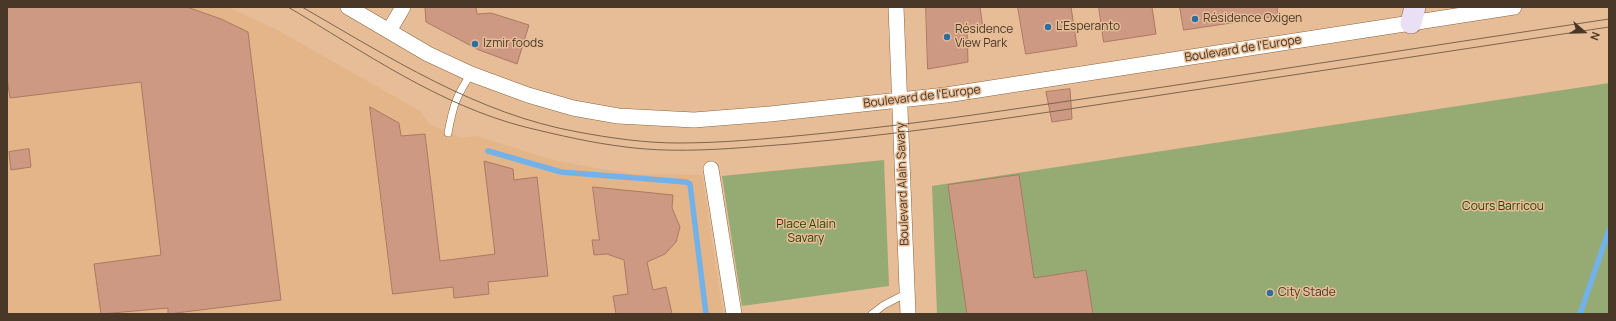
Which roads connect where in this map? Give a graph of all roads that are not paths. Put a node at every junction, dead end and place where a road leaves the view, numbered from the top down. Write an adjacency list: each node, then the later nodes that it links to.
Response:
1 (348, 7): 6 (street, Boulevard de l'Europe)
2 (403, 7): 6 (street)
3 (896, 7): 8 (street, Boulevard Alain Savary)
4 (1514, 7): 5 (street, Boulevard de l'Europe)
5 (1413, 15): 8 (street, Boulevard de l'Europe)
6 (390, 31): 7 (street, Boulevard de l'Europe)
7 (471, 74): 8 (street, Boulevard de l'Europe); 9 (lane)
8 (899, 101): 11 (street, Boulevard Alain Savary)
9 (448, 133)
10 (711, 169): 12 (street)
11 (907, 293): 13 (lane); 14 (street, Boulevard Alain Savary)
12 (734, 314)
13 (872, 314)
14 (908, 314)

